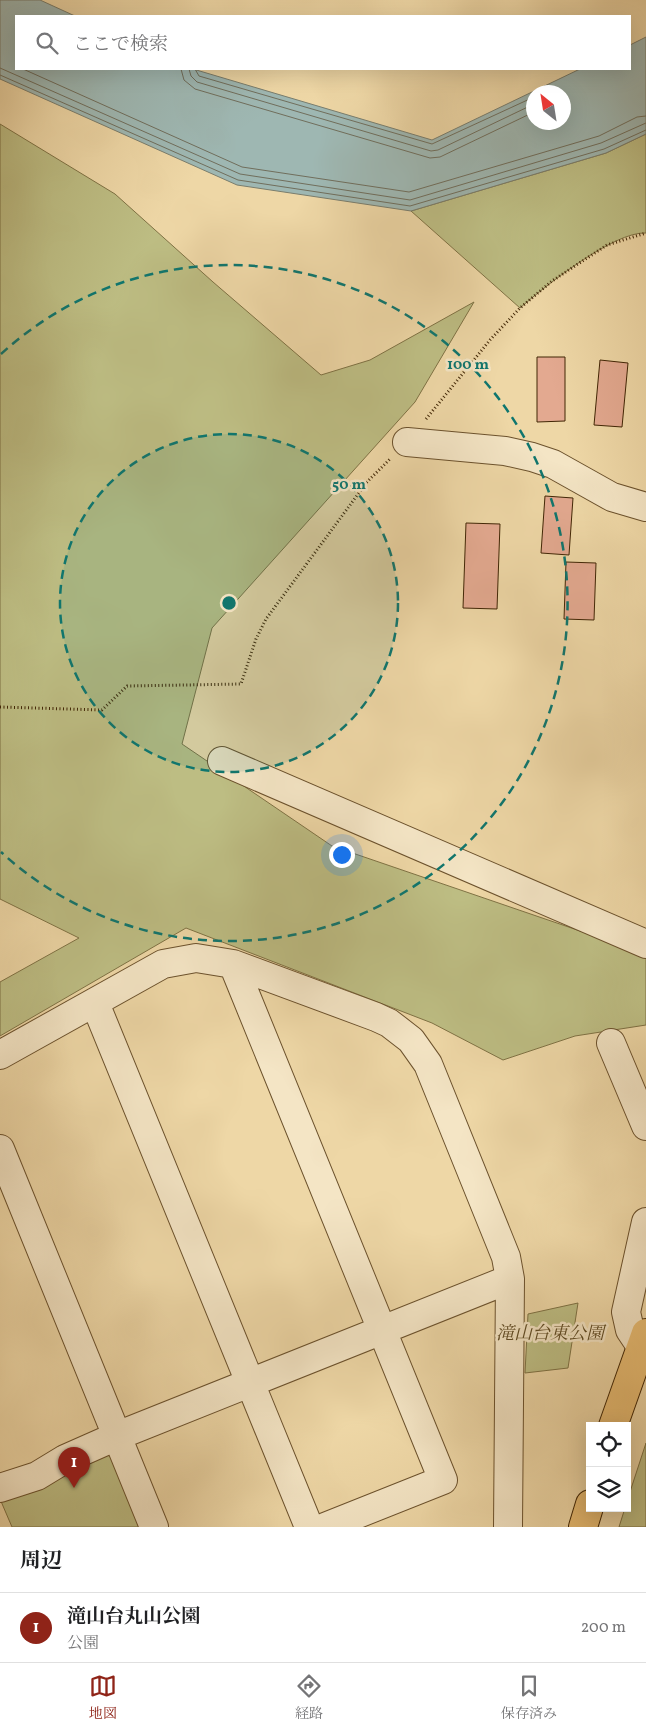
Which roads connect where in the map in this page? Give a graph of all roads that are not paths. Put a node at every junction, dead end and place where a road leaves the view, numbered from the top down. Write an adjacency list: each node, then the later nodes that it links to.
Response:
1 (407, 442): 2 (street)
2 (646, 507)
3 (222, 761): 4 (street)
4 (646, 944)
5 (233, 964): 6 (street); 12 (street); 13 (street)
6 (95, 1003): 8 (street); 15 (street)
7 (611, 1043): 9 (street)
8 (0, 1055)
9 (646, 1126)
10 (0, 1149): 17 (street)
11 (646, 1222): 14 (street)
12 (510, 1279): 13 (street); 23 (street)
13 (383, 1330): 15 (street); 22 (street)
14 (643, 1339): 16 (main road)
15 (250, 1383): 17 (street); 21 (street)
16 (615, 1422)
17 (117, 1436): 18 (street); 20 (street)
18 (0, 1488)
19 (588, 1512): 24 (main road)
20 (154, 1527)
21 (309, 1527)
22 (325, 1527)
23 (508, 1527)
24 (583, 1527)

